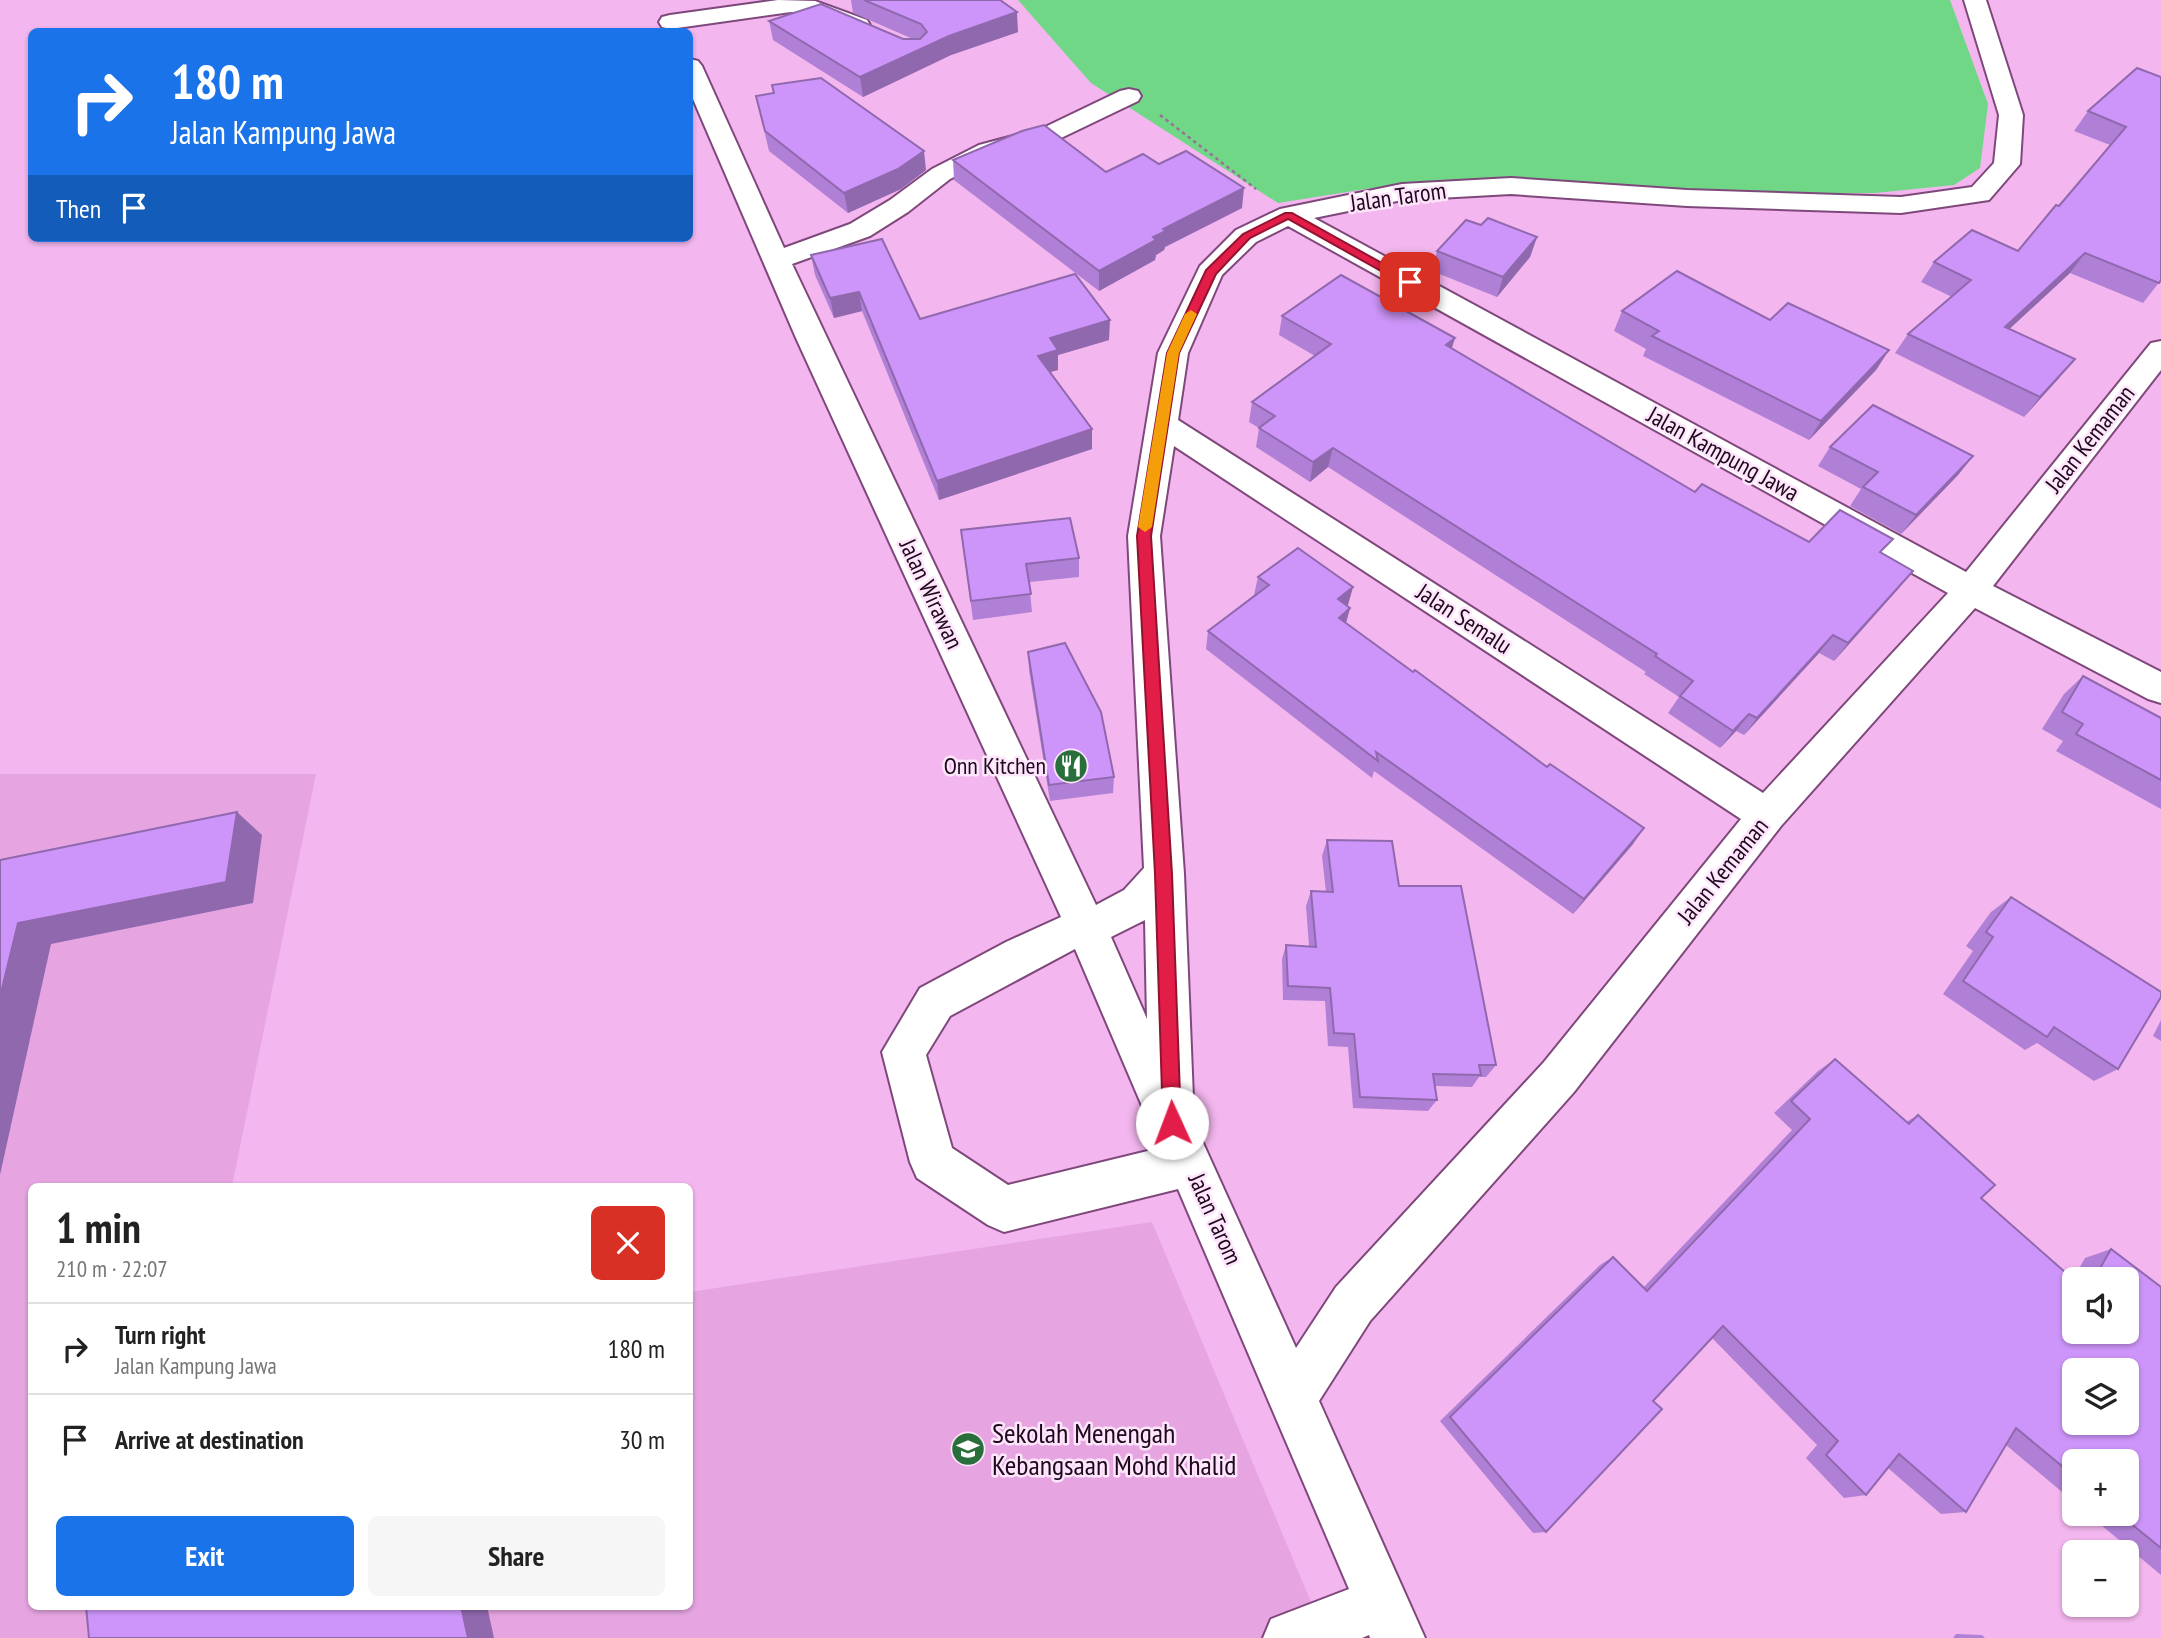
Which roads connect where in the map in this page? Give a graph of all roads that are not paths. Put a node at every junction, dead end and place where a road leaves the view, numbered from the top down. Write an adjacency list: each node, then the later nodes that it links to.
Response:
1 (660, 0): 3 (street)
2 (1975, 0): 7 (street, Jalan Tarom)
3 (672, 27): 4 (street)
4 (881, 35)
5 (693, 73): 8 (street, Jalan Wirawan)
6 (1129, 96): 8 (street)
7 (1289, 215): 10 (street, Jalan Tarom); 11 (street, Jalan Kampung Jawa)
8 (776, 260): 15 (street, Jalan Wirawan)
9 (2161, 350): 11 (street, Jalan Kemaman)
10 (1160, 423): 13 (street, Jalan Semalu); 14 (street, Jalan Tarom)
11 (1971, 590): 12 (street, Jalan Kampung Jawa); 13 (street, Jalan Kemaman)
12 (2161, 689)
13 (1767, 816): 17 (street, Jalan Kemaman)
14 (1164, 874): 15 (street); 16 (street, Jalan Tarom)
15 (1085, 925): 16 (street, Jalan Wirawan); 16 (street)
16 (1181, 1143): 17 (street, Jalan Tarom)
17 (1293, 1397): 18 (street, Jalan Tarom)
18 (1390, 1620): 19 (street)
19 (1290, 1638)

